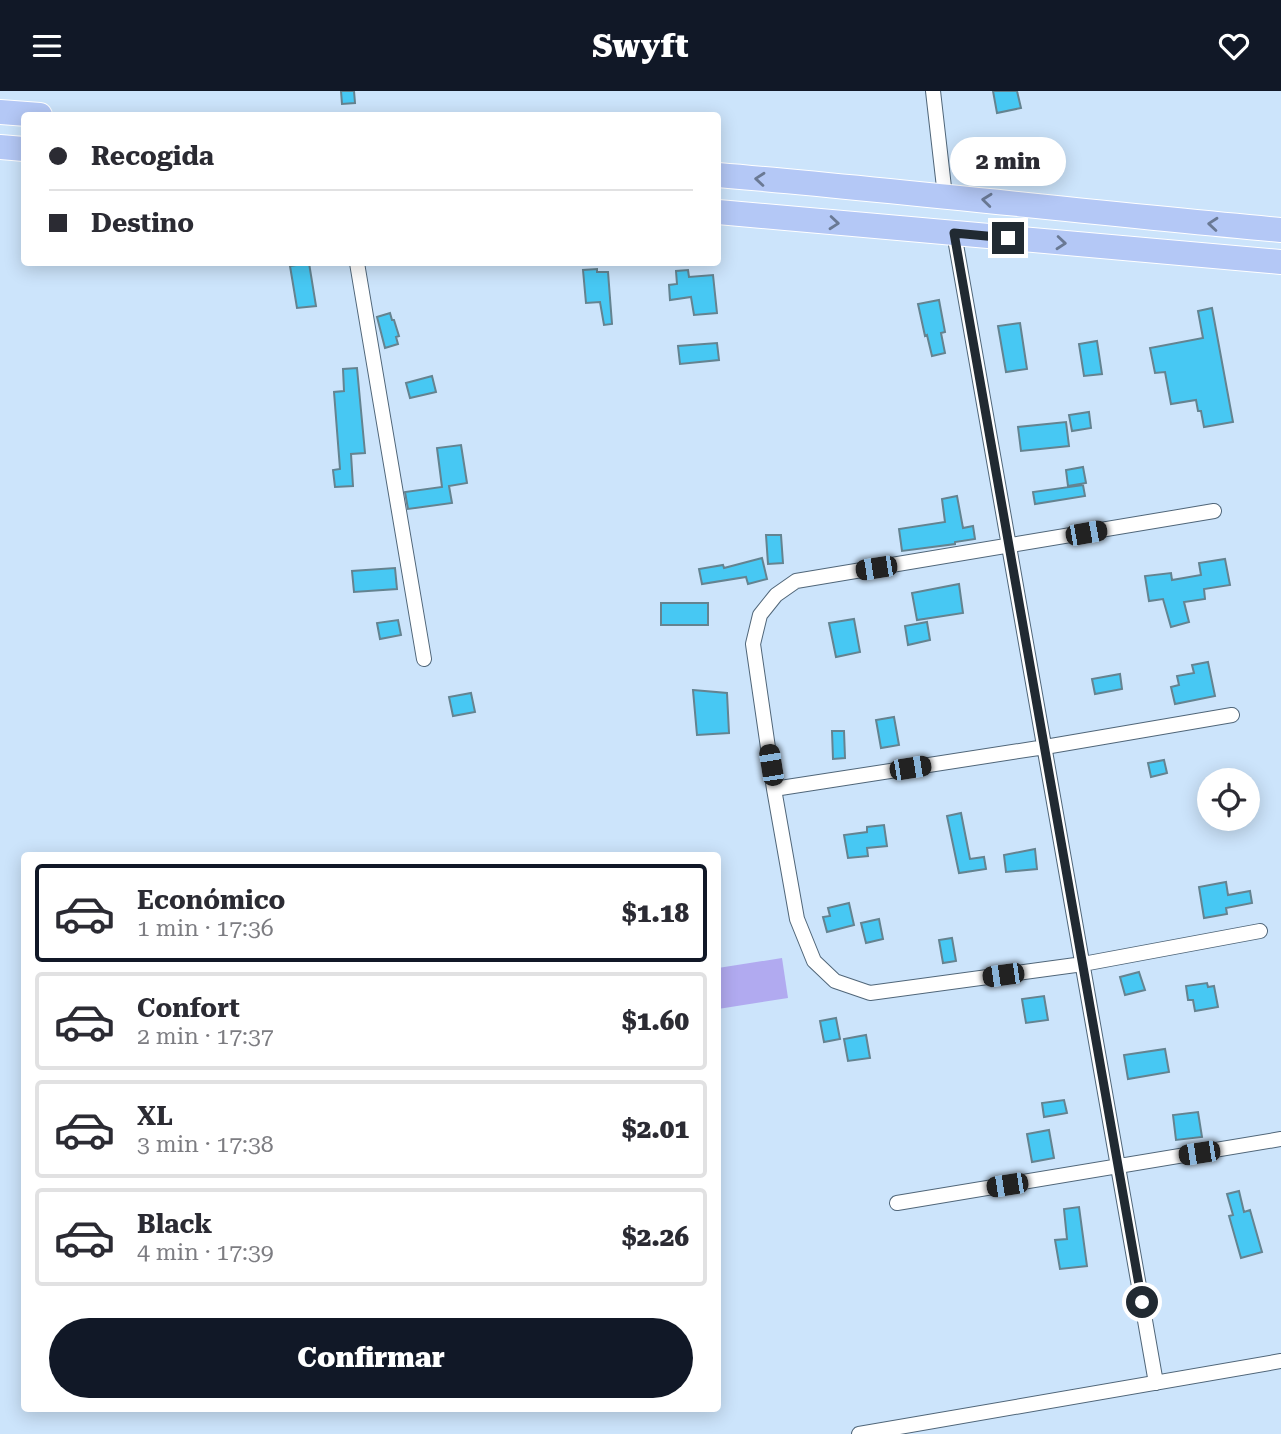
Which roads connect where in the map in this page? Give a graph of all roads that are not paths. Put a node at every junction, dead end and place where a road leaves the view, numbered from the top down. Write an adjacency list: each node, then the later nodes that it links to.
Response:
1 (933, 91): 7 (street)
2 (0, 112): 3 (highway)
3 (21, 114)
4 (0, 147): 5 (highway)
5 (21, 149)
6 (721, 175): 7 (highway, one-way to 6)
7 (945, 196): 9 (highway, one-way to 7)
8 (721, 212): 10 (highway, one-way to 10)
9 (1281, 230)
10 (954, 233): 11 (highway, one-way to 11); 14 (street)
11 (1281, 262)
12 (358, 266): 15 (street)
13 (1214, 511): 14 (street)
14 (1010, 545): 17 (street); 18 (street)
15 (424, 659)
16 (1232, 715): 17 (street)
17 (1045, 747): 18 (street); 20 (street)
18 (774, 789): 20 (street)
19 (1260, 931): 20 (street)
20 (1083, 964): 22 (street)
21 (1281, 1139): 22 (street)
22 (1118, 1167): 23 (street); 25 (street)
23 (897, 1203)
24 (1281, 1361): 25 (street)
25 (1156, 1383): 26 (street)
26 (859, 1434)

